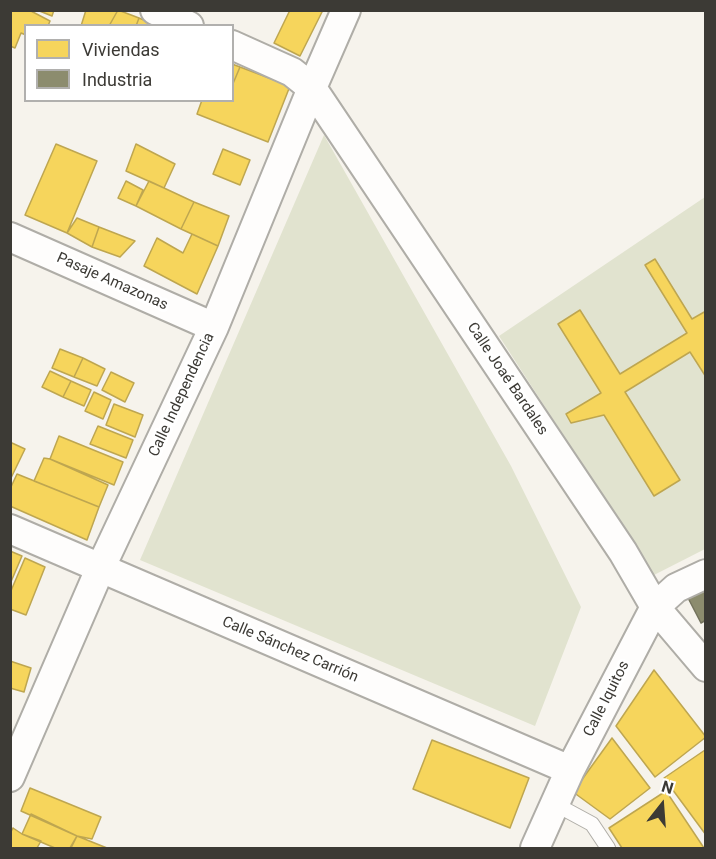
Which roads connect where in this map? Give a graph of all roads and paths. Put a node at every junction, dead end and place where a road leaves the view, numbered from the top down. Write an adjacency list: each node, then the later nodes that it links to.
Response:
1 (155, 10): 3 (street)
2 (346, 10): 5 (street, Calle Independencia)
3 (185, 24)
4 (234, 46): 5 (street, Calle Joaé Bardales)
5 (312, 88): 7 (street, Calle Independencia); 11 (street, Calle Joaé Bardales)
6 (10, 237): 7 (street, Pasaje Amazonas)
7 (214, 327): 9 (street, Calle Independencia)
8 (10, 528): 9 (street, Calle Sánchez Carrión)
9 (100, 569): 13 (street, Calle Sánchez Carrión); 14 (street, Calle Independencia)
10 (705, 574): 11 (street, Calle Iquitos)
11 (655, 607): 12 (street, Calle Joaé Bardales); 13 (street, Calle Iquitos)
12 (704, 663)
13 (570, 770): 15 (street, Calle Iquitos)
14 (10, 777)
15 (555, 804): 16 (street, Calle Iquitos); 17 (lane)
16 (535, 849)
17 (608, 849)

